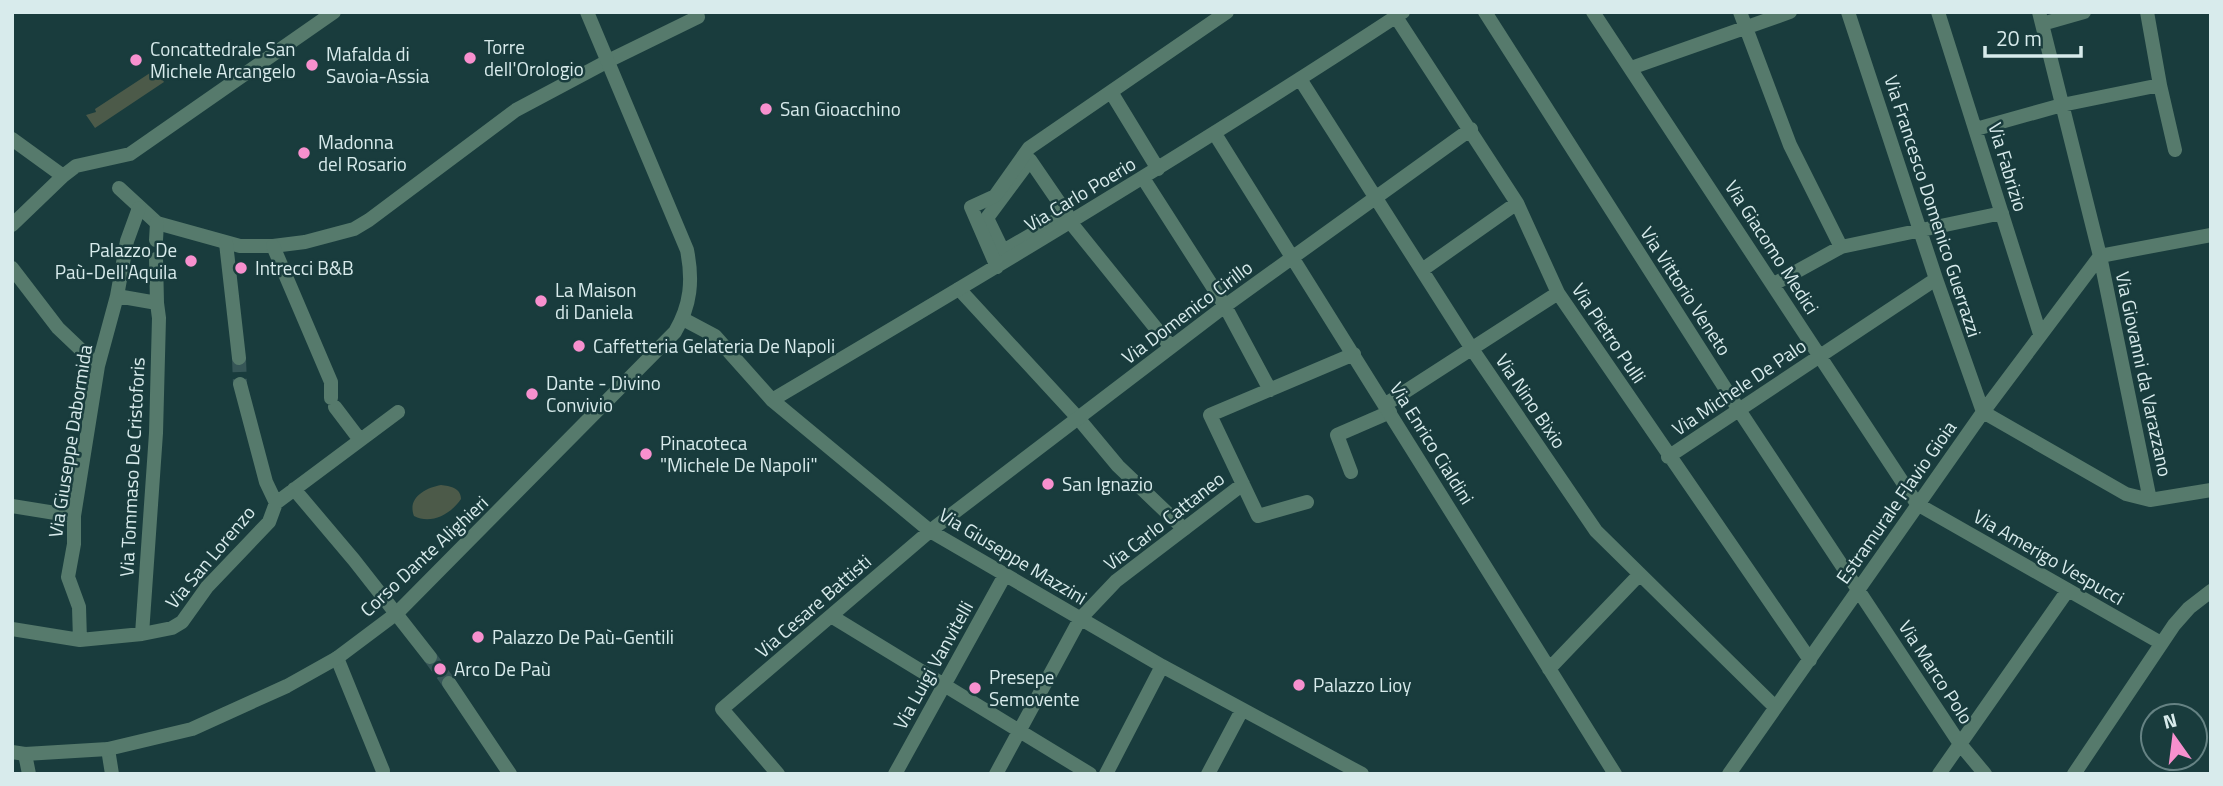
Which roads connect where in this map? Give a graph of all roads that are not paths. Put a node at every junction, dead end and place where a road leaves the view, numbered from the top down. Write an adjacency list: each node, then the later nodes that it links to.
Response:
1 (307, 12): 16 (street)
2 (334, 12): 16 (street)
3 (587, 12): 18 (street, Corso Dante Alighieri)
4 (696, 12): 18 (street)
5 (1227, 12): 22 (street)
6 (1593, 12): 19 (street, Via Giacomo Medici)
7 (1740, 12): 17 (street)
8 (1790, 12): 17 (street)
9 (1849, 12): 40 (street, Via Francesco Domenico Guerrazzi)
10 (1938, 12): 25 (street, Via Fabrizio)
11 (2084, 12): 15 (street)
12 (2147, 12): 21 (street)
13 (1399, 14): 20 (street, Via Carlo Poerio); 24 (street, Via Pietro Pulli)
14 (1489, 14): 71 (street, Via Vittorio Veneto)
15 (2040, 18): 23 (street, Via Giovanni da Varazzano)
16 (315, 25): 30 (street)
17 (1745, 28): 19 (street); 45 (street)
18 (608, 61): 44 (street); 59 (street, Corso Dante Alighieri)
19 (1631, 68): 53 (street, Via Giacomo Medici)
20 (1300, 79): 26 (street, Via Carlo Poerio); 33 (street, Via Nino Bixio)
21 (2160, 85): 23 (street); 28 (street)
22 (1111, 92): 29 (street); 49 (street)
23 (2062, 104): 25 (street); 46 (street, Via Giovanni da Varazzano)
24 (1471, 129): 33 (street, Via Domenico Cirillo); 34 (street, Via Pietro Pulli)
25 (1976, 129): 36 (street, Via Fabrizio)
26 (1215, 134): 29 (street, Via Carlo Poerio); 47 (street, Via Enrico Cialdini)
27 (12, 139): 30 (street)
28 (2175, 150)
29 (1158, 169): 31 (street, Via Carlo Poerio)
30 (63, 176): 39 (street)
31 (1143, 178): 37 (street, Via Carlo Poerio); 58 (street)
32 (119, 188): 35 (street)
33 (1376, 197): 47 (street, Via Domenico Cirillo); 51 (street, Via Nino Bixio)
34 (1517, 203): 51 (street); 55 (street, Via Pietro Pulli)
35 (139, 208): 38 (street); 56 (street, Via Giuseppe Dabormida)
36 (2002, 213): 40 (street); 60 (street, Via Fabrizio)
37 (1069, 218): 37 (street); 49 (street, Via Carlo Poerio); 61 (street)
38 (157, 223): 42 (street); 43 (street)
39 (12, 225)
40 (1920, 230): 45 (street); 52 (street, Via Francesco Domenico Guerrazzi)
41 (2211, 235): 46 (street)
42 (156, 240)
43 (226, 243): 44 (street); 65 (street)
44 (273, 246): 75 (street)
45 (1841, 247): 53 (street)
46 (2100, 256): 60 (street, Estramurale Flavio Gioia); 81 (street, Via Giovanni da Varazzano)
47 (1293, 257): 58 (street, Via Domenico Cirillo); 63 (street, Via Enrico Cialdini)
48 (156, 259): 57 (street, Via Tommaso De Cristoforis)
49 (997, 267): 54 (street, Via Carlo Poerio)
50 (12, 268): 66 (street)
51 (1422, 270): 62 (street, Via Nino Bixio)
52 (1936, 279): 64 (street, Via Michele De Palo); 73 (street, Via Francesco Domenico Guerrazzi)
53 (1774, 284): 64 (street, Via Giacomo Medici)
54 (959, 289): 69 (street, Via Carlo Poerio); 74 (street)
55 (1558, 293): 62 (street); 76 (street, Via Pietro Pulli)
56 (117, 296): 57 (street); 66 (street, Via Giuseppe Dabormida)
57 (157, 303): 98 (street, Via Tommaso De Cristoforis)
58 (1225, 306): 61 (street, Via Domenico Cirillo); 68 (street)
59 (682, 319): 69 (street, Via Giuseppe Mazzini); 94 (street, Corso Dante Alighieri)
60 (2040, 334): 73 (street, Estramurale Flavio Gioia)
61 (1171, 347): 74 (street, Via Domenico Cirillo)
62 (1472, 349): 70 (street); 90 (street, Via Nino Bixio)
63 (1354, 354): 68 (street); 70 (street, Via Enrico Cialdini)
64 (1819, 356): 71 (street, Via Michele De Palo); 84 (street, Via Giacomo Medici)
65 (239, 358)
66 (98, 366): 86 (street, Via Giuseppe Dabormida)
67 (240, 384): 83 (street)
68 (1270, 390): 78 (street)
69 (772, 400): 88 (street, Via Giuseppe Mazzini)
70 (1388, 408): 77 (street); 105 (street, Via Enrico Cialdini)
71 (1739, 410): 76 (street, Via Michele De Palo); 91 (street, Via Vittorio Veneto)
72 (398, 412): 75 (street, Via San Lorenzo)
73 (1983, 412): 81 (street); 84 (street, Estramurale Flavio Gioia)
74 (1081, 422): 87 (street); 88 (street, Via Domenico Cirillo)
75 (360, 440): 79 (street, Via San Lorenzo)
76 (1668, 457): 103 (street, Via Pietro Pulli)
77 (1351, 472)
78 (1243, 484): 82 (street); 87 (street, Via Carlo Cattaneo)
79 (294, 489): 83 (street, Via San Lorenzo); 94 (street)
80 (2211, 490): 81 (street)
81 (2150, 500)
82 (1307, 502)
83 (276, 503): 98 (street, Via San Lorenzo)
84 (1917, 504): 91 (street, Estramurale Flavio Gioia); 92 (street, Via Amerigo Vespucci)
85 (12, 506): 86 (street)
86 (74, 516): 99 (street, Via Giuseppe Dabormida)
87 (1184, 529): 96 (street, Via Carlo Cattaneo)
88 (930, 531): 89 (street, Via Giuseppe Mazzini); 95 (street, Via Cesare Battisti)
89 (1004, 575): 96 (street, Via Giuseppe Mazzini); 107 (street, Via Luigi Vanvitelli)
90 (1639, 575): 105 (street); 108 (street, Via Nino Bixio)
91 (1858, 589): 103 (street, Estramurale Flavio Gioia); 111 (street, Via Marco Polo)
92 (2068, 590): 100 (street, Via Amerigo Vespucci); 111 (street)
93 (2211, 591): 100 (street)
94 (397, 613): 101 (street); 102 (street, Corso Dante Alighieri)
95 (831, 616): 107 (street); 115 (street, Via Cesare Battisti)
96 (1080, 619): 104 (street, Via Giuseppe Mazzini); 110 (street, Via Carlo Cattaneo)
97 (12, 629): 99 (street, Via San Lorenzo)
98 (142, 634): 99 (street, Via San Lorenzo)
99 (80, 640)
100 (2161, 643): 129 (street)
101 (430, 657)
102 (337, 658): 112 (street, Corso Dante Alighieri); 114 (street)
103 (1810, 660): 108 (street, Estramurale Flavio Gioia)
104 (1162, 666): 109 (street, Via Giuseppe Mazzini); 122 (street)
105 (1549, 669): 125 (street, Via Enrico Cialdini)
106 (449, 683): 118 (street)
107 (944, 685): 110 (street); 119 (street, Via Luigi Vanvitelli)
108 (1775, 707): 126 (street, Estramurale Flavio Gioia)
109 (1242, 710): 123 (street); 124 (street, Via Giuseppe Mazzini)
110 (1020, 730): 120 (street, Via Carlo Cattaneo); 121 (street)
111 (1960, 744): 127 (street); 128 (street, Via Marco Polo)
112 (108, 748): 113 (street, Corso Dante Alighieri); 117 (street)
113 (19, 753): 116 (street)
114 (383, 771)
115 (773, 772)
116 (29, 774)
117 (112, 774)
118 (510, 774)
119 (895, 774)
120 (996, 774)
121 (1090, 774)
122 (1106, 774)
123 (1208, 774)
124 (1362, 774)
125 (1615, 774)
126 (1729, 774)
127 (1939, 774)
128 (1985, 774)
129 (2074, 774)

